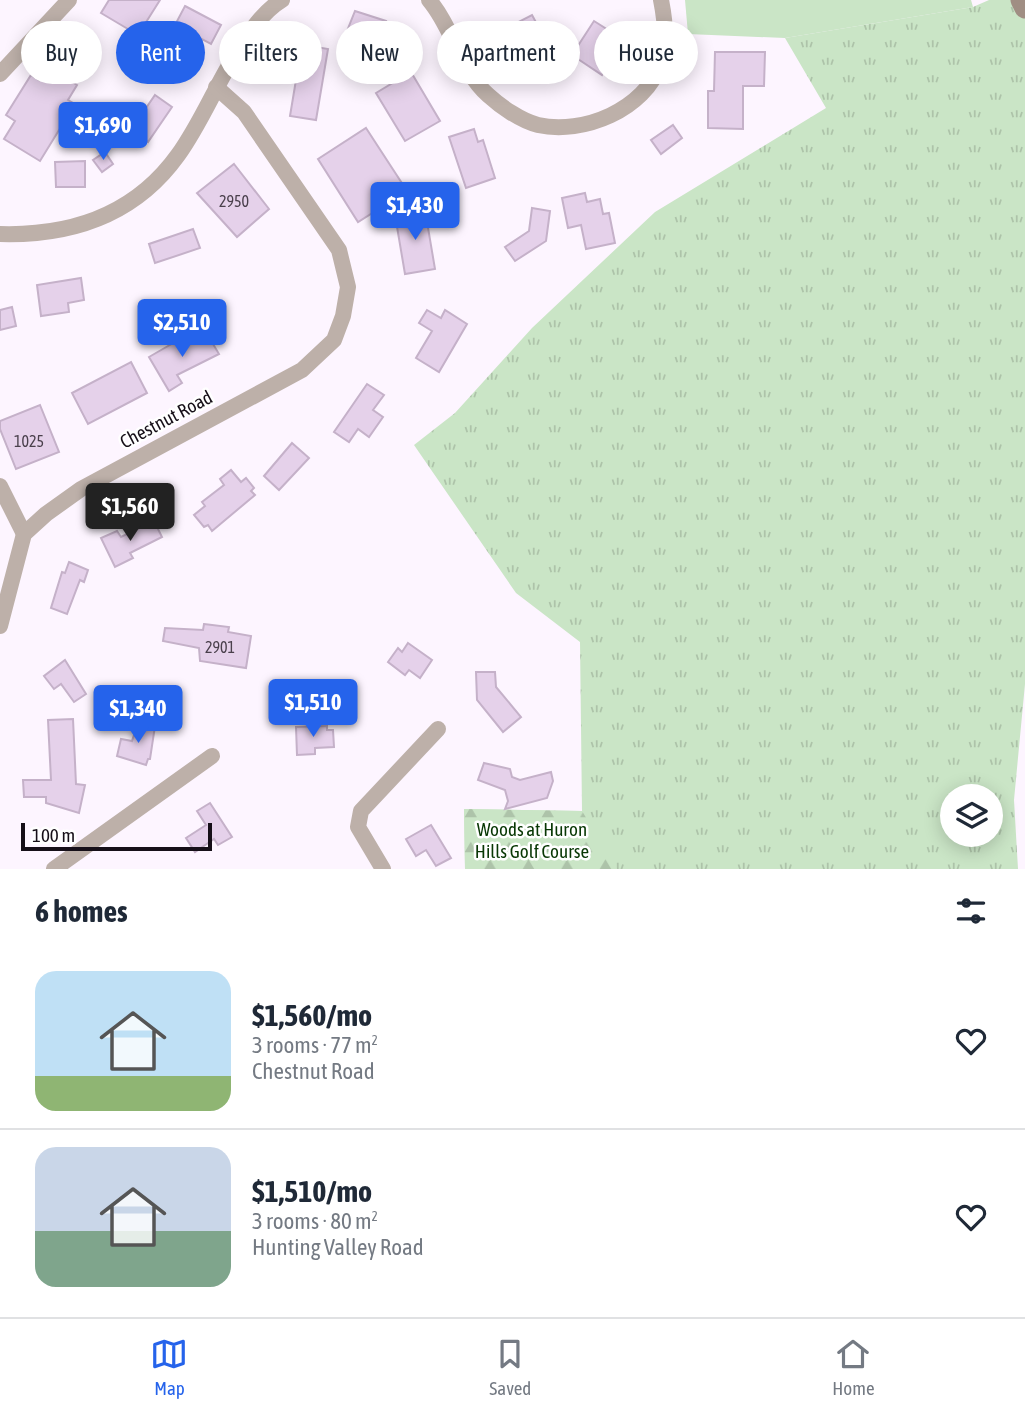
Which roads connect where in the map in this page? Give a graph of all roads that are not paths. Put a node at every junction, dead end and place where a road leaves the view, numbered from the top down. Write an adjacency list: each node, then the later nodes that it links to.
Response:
1 (69, 0): 7 (street)
2 (282, 0): 8 (street)
3 (429, 0): 4 (street)
4 (661, 0)
5 (1021, 0): 6 (main road)
6 (1025, 8)
7 (0, 74)
8 (216, 87): 9 (street); 11 (street, Chestnut Road)
9 (0, 234)
10 (0, 486): 11 (street)
11 (24, 534): 12 (street)
12 (0, 626)
13 (438, 729): 16 (street)
14 (212, 756): 15 (street)
15 (54, 869)
16 (383, 869)

